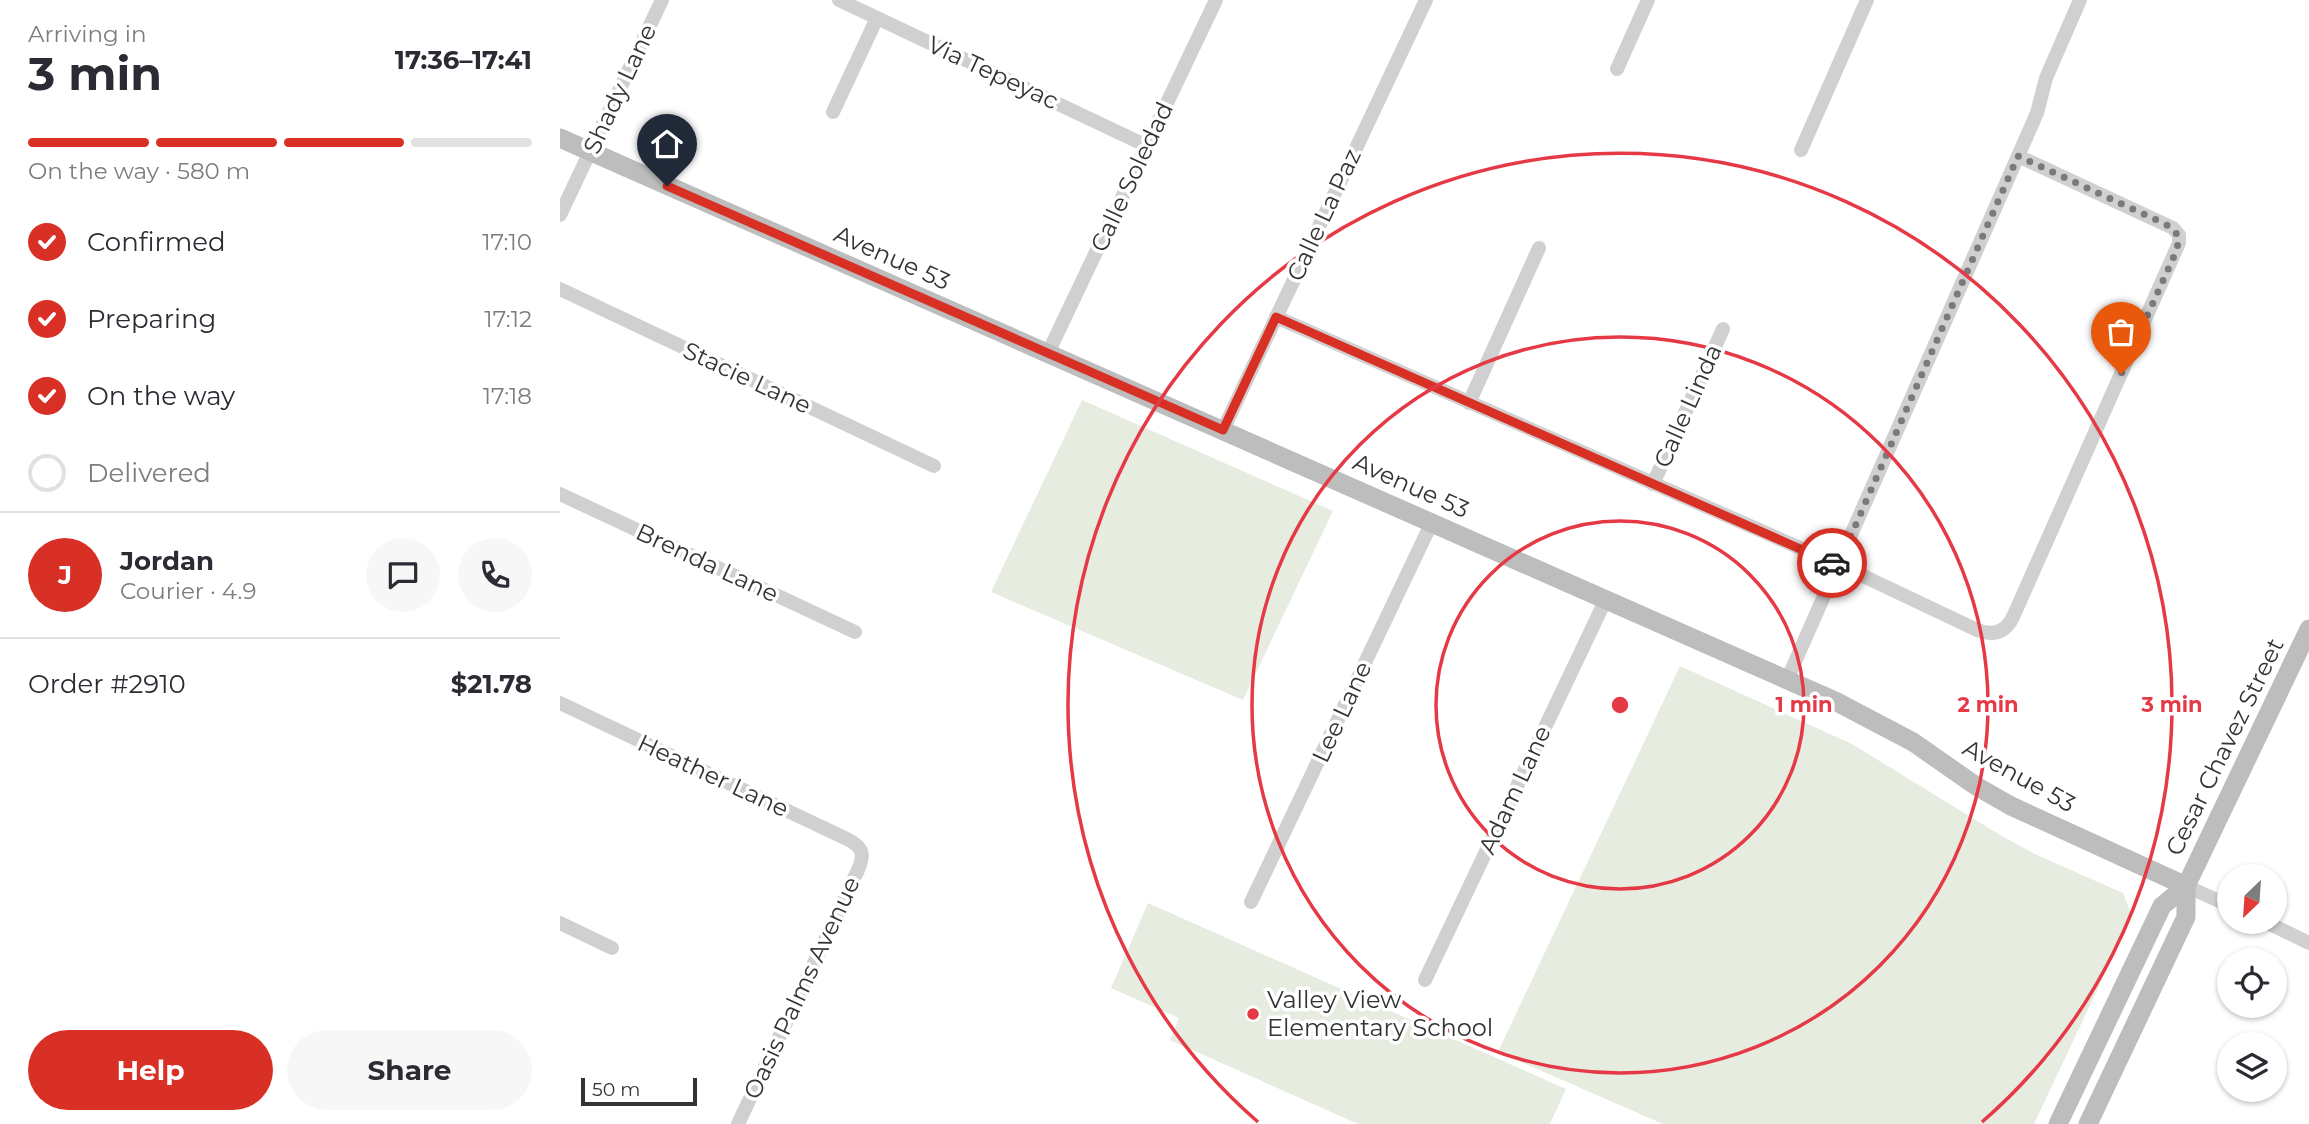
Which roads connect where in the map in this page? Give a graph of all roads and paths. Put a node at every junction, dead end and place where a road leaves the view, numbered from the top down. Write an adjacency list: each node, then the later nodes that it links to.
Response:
1 (662, 0): 14 (street, Shady Lane)
2 (839, 0): 8 (street, Via Tepeyac)
3 (1216, 0): 12 (street, Calle Soledad)
4 (1426, 0): 19 (street, Calle La Paz)
5 (1648, 0): 9 (street)
6 (1867, 0): 13 (street)
7 (2080, 0): 15 (street)
8 (877, 18): 10 (street); 12 (street, Via Tepeyac)
9 (1617, 69)
10 (833, 112)
11 (560, 138): 14 (street, Avenue 53)
12 (1147, 146): 21 (street, Calle Soledad)
13 (1801, 150)
14 (590, 152): 16 (street, Shady Lane); 21 (street, Avenue 53)
15 (2018, 156): 28 (street); 28 (street)
16 (560, 215)
17 (1539, 248): 22 (street)
18 (560, 289): 24 (street, Stacie Lane)
19 (1276, 317): 22 (street); 23 (street, Calle La Paz)
20 (1723, 329): 25 (street, Calle Linda)
21 (1048, 353): 23 (street, Avenue 53)
22 (1469, 403): 25 (street)
23 (1223, 430): 27 (street, Avenue 53)
24 (934, 466)
25 (1653, 484): 28 (street)
26 (560, 494): 31 (street, Brenda Lane)
27 (1432, 522): 29 (street, Avenue 53); 37 (street, Lee Lane)
28 (1838, 565): 32 (street)
29 (1606, 600): 32 (street, Avenue 53); 42 (street, Adam Lane)
30 (2309, 629): 35 (street, Cesar Chavez Street)
31 (855, 632)
32 (1787, 680): 35 (street, Avenue 53)
33 (560, 703): 34 (street, Heather Lane)
34 (863, 851): 43 (street, Oasis Palms Avenue)
35 (2186, 886): 36 (street, Avenue 53); 44 (street, Cesar Chavez Street); 45 (street, Cesar Chavez Street)
36 (2217, 900)
37 (1251, 902)
38 (560, 923): 41 (street)
39 (2287, 932): 40 (street)
40 (2309, 943)
41 (612, 948)
42 (1425, 980)
43 (738, 1124)
44 (2058, 1124)
45 (2088, 1124)

